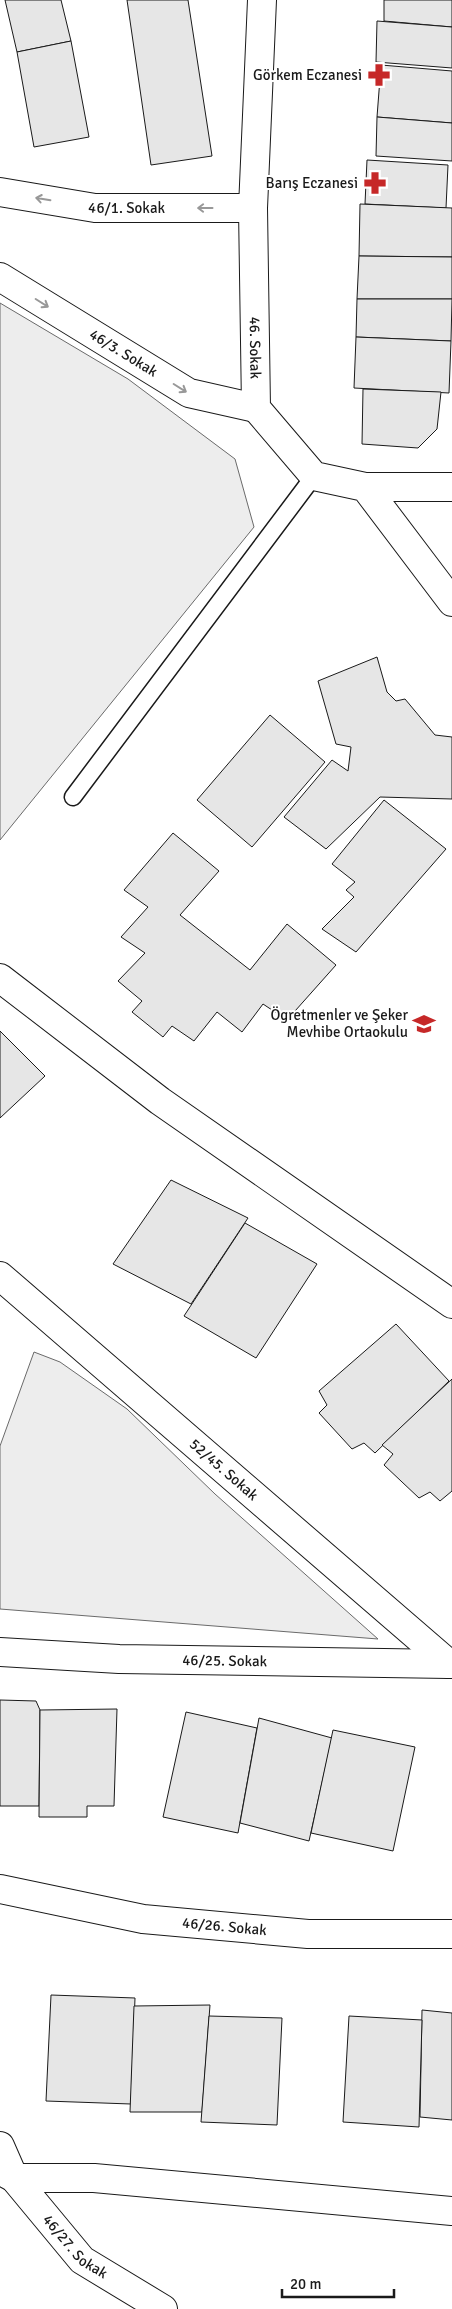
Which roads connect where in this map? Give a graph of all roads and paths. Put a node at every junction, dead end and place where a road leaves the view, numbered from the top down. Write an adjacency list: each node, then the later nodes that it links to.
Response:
1 (262, 0): 3 (street, 46. Sokak)
2 (0, 192): 3 (street, 46/1. Sokak, one-way to 2)
3 (253, 208): 5 (street, 46. Sokak)
4 (0, 277): 5 (street, 46/3. Sokak, one-way to 5)
5 (256, 408): 6 (street)
6 (314, 476): 7 (street); 10 (lane)
7 (365, 487): 8 (street); 9 (street)
8 (452, 487)
9 (452, 602)
10 (73, 797)
11 (0, 978): 13 (street)
12 (0, 1276): 15 (street, 52/45. Sokak)
13 (452, 1304)
14 (0, 1652): 15 (street, 46/25. Sokak)
15 (451, 1666)
16 (0, 1889): 17 (street, 46/26. Sokak)
17 (452, 1934)
18 (0, 2146): 19 (street, 46/27. Sokak)
19 (7, 2174): 20 (street); 21 (street, 46/27. Sokak)
20 (452, 2211)
21 (163, 2309)

